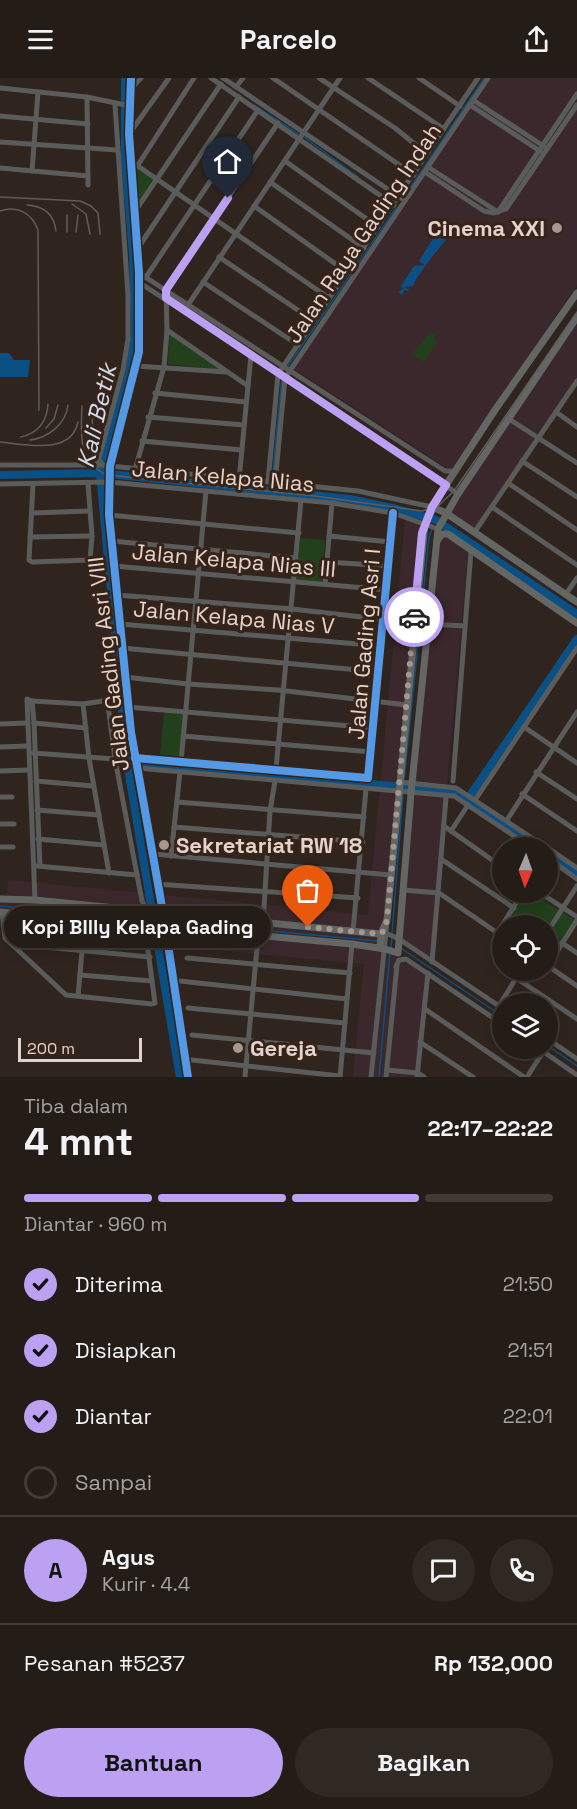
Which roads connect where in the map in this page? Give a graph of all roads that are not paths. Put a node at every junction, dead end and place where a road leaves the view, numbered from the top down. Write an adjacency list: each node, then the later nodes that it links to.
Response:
1 (131, 78): 20 (street, Jalan Gading Asri VIII)
2 (141, 78): 20 (street)
3 (169, 78): 36 (street)
4 (194, 78): 45 (street)
5 (211, 78): 14 (street)
6 (243, 78): 16 (street)
7 (273, 78): 29 (street)
8 (319, 78): 17 (street)
9 (340, 78): 17 (street)
10 (368, 78): 35 (street)
11 (419, 78): 28 (street)
12 (468, 78): 15 (street)
13 (488, 78): 24 (street, Jalan Raya Gading Indah)
14 (222, 81): 16 (street); 22 (street); 51 (street)
15 (477, 81): 28 (street, Jalan Raya Gading Indah)
16 (236, 87): 37 (street)
17 (333, 87): 29 (street); 43 (street)
18 (0, 88): 19 (street)
19 (38, 92): 23 (street); 32 (street)
20 (130, 92): 26 (street, Jalan Gading Asri VIII)
21 (577, 94): 42 (street)
22 (239, 97): 30 (street); 54 (street)
23 (87, 98): 25 (street); 34 (street)
24 (472, 103): 42 (street); 47 (street, Jalan Raya Gading Indah)
25 (116, 105): 26 (street); 41 (street)
26 (129, 105): 36 (street, Jalan Gading Asri VIII)
27 (577, 105): 42 (street)
28 (460, 106): 35 (street, Jalan Raya Gading Indah)
29 (319, 109): 37 (street); 49 (street)
30 (258, 110): 33 (street); 56 (street)
31 (0, 116): 32 (street)
32 (36, 119): 34 (street); 39 (street)
33 (278, 123): 37 (street); 62 (street)
34 (88, 124): 40 (street)
35 (444, 129): 43 (street, Jalan Raya Gading Indah)
36 (129, 134): 45 (street, Jalan Gading Asri VIII)
37 (301, 136): 44 (street); 55 (street); 57 (street)
38 (0, 142): 39 (street)
39 (34, 145): 40 (street); 48 (street)
40 (88, 149): 41 (street); 50 (street)
41 (117, 149): 111 (street)
42 (543, 149): 61 (street); 61 (street)
43 (428, 154): 49 (street, Jalan Raya Gading Indah)
44 (285, 161): 52 (street); 63 (street)
45 (135, 164): 51 (street); 60 (street, Jalan Gading Asri VIII)
46 (0, 168): 48 (street)
47 (426, 169): 55 (street, Jalan Raya Gading Indah); 61 (street)
48 (32, 171): 50 (street)
49 (414, 175): 55 (street, Jalan Raya Gading Indah)
50 (88, 176): 53 (street)
51 (157, 178): 54 (street); 60 (street)
52 (270, 182): 58 (street); 65 (street)
53 (88, 185)
54 (176, 191): 56 (street); 66 (street)
55 (401, 199): 57 (street, Jalan Raya Gading Indah); 59 (street, Jalan Raya Gading Indah)
56 (194, 203): 62 (street); 70 (street)
57 (393, 204): 59 (street); 63 (street, Jalan Raya Gading Indah)
58 (254, 206): 64 (street); 68 (street)
59 (399, 209): 86 (street, Jalan Raya Gading Indah)
60 (135, 211): 66 (street, Jalan Gading Asri VIII)
61 (496, 213)
62 (215, 217): 64 (street); 73 (street)
63 (378, 226): 65 (street, Jalan Raya Gading Indah)
64 (237, 232): 67 (street); 76 (street)
65 (364, 248): 68 (street, Jalan Raya Gading Indah)
66 (138, 249): 69 (street, Jalan Gading Asri VIII)
67 (219, 257): 71 (street); 78 (street)
68 (347, 272): 76 (street, Jalan Raya Gading Indah)
69 (140, 273): 70 (street); 72 (street, Jalan Gading Asri VIII)
70 (146, 277): 73 (street)
71 (203, 282): 77 (street); 81 (street)
72 (140, 283): 75 (street); 83 (street, Jalan Gading Asri VIII)
73 (166, 290): 75 (street); 77 (street)
74 (577, 294): 114 (main road)
75 (166, 298): 80 (street); 82 (street)
76 (329, 298): 78 (street, Jalan Raya Gading Indah)
77 (188, 305): 85 (street)
78 (314, 321): 81 (street, Jalan Raya Gading Indah)
79 (576, 322): 101 (main road)
80 (167, 330): 84 (street); 87 (street)
81 (298, 345): 85 (street, Jalan Raya Gading Indah)
82 (251, 355): 88 (street); 91 (street)
83 (136, 366): 84 (street); 112 (street, Jalan Gading Asri VIII)
84 (164, 367): 87 (street); 93 (street)
85 (283, 367): 86 (street); 88 (street, Jalan Raya Gading Indah)
86 (290, 370): 89 (street, Jalan Raya Gading Indah); 96 (street)
87 (230, 373): 91 (street)
88 (278, 374): 89 (street); 117 (street)
89 (285, 378): 99 (street); 119 (street, Jalan Raya Gading Indah)
90 (577, 381): 92 (street)
91 (248, 386): 95 (street)
92 (570, 392): 94 (street); 98 (street)
93 (156, 393): 95 (street); 100 (street)
94 (577, 396)
95 (246, 402): 103 (street)
96 (348, 407): 97 (street); 99 (street)
97 (354, 411): 102 (street); 114 (street)
98 (556, 412): 104 (street); 105 (street)
99 (342, 415): 102 (street)
100 (148, 417): 103 (street); 106 (street)
101 (509, 418): 105 (street); 125 (main road)
102 (348, 420): 123 (street)
103 (244, 425): 107 (street)
104 (577, 427)
105 (538, 437): 108 (street); 109 (street)
106 (142, 441): 107 (street); 113 (street)
107 (242, 450): 115 (street)
108 (522, 461): 120 (street); 126 (street)
109 (577, 463)
110 (0, 465): 111 (street, Jalan Kelapa Nias)
111 (99, 465): 112 (street, Jalan Kelapa Nias)
112 (109, 468): 113 (street, Jalan Kelapa Nias); 116 (street, Jalan Gading Asri VIII)
113 (135, 470): 115 (street, Jalan Kelapa Nias)
114 (455, 471): 123 (main road)
115 (239, 480): 117 (street, Jalan Kelapa Nias)
116 (108, 481): 118 (street, Jalan Kelapa Nias); 124 (street, Jalan Kelapa Nias); 134 (street, Jalan Gading Asri VIII)
117 (268, 482): 119 (street, Jalan Kelapa Nias)
118 (88, 483): 122 (street, Jalan Kelapa Nias); 131 (street)
119 (275, 483): 129 (street, Jalan Kelapa Nias)
120 (508, 483): 130 (street); 137 (street)
121 (0, 484): 122 (street, Jalan Kelapa Nias)
122 (33, 484): 132 (street)
123 (446, 485): 125 (street); 129 (main road)
124 (206, 491): 127 (street, Jalan Kelapa Nias); 136 (street)
125 (458, 494): 135 (main road)
126 (577, 497)
127 (301, 500): 128 (street, Jalan Kelapa Nias); 138 (street)
128 (332, 503): 133 (street, Jalan Kelapa Nias); 141 (street)
129 (432, 507): 135 (main road); 135 (main road)
130 (492, 507): 139 (street); 150 (street)
131 (89, 511): 132 (street); 140 (street)
132 (32, 513): 142 (street)
133 (393, 513): 135 (street, Jalan Kelapa Nias); 144 (street, Jalan Gading Asri I)
134 (110, 515): 136 (street); 143 (street, Jalan Gading Asri VIII)
135 (435, 522): 139 (main road); 145 (main road); 164 (main road)
136 (203, 524): 138 (street); 146 (street)
137 (577, 530)
138 (299, 533): 148 (street)
139 (474, 533): 158 (main road)
140 (92, 536): 142 (street); 142 (street)
141 (329, 536): 144 (street); 149 (street)
142 (30, 537)
143 (111, 541): 146 (street); 151 (street, Jalan Gading Asri VIII)
144 (391, 542): 152 (street, Jalan Gading Asri I)
145 (436, 543): 147 (main road); 167 (main road)
146 (201, 549): 148 (street); 153 (street)
147 (471, 551): 165 (main road); 168 (street)
148 (296, 558): 155 (street)
149 (327, 562): 152 (street); 156 (street)
150 (577, 565)
151 (114, 566): 153 (street, Jalan Kelapa Nias III); 159 (street, Jalan Gading Asri VIII)
152 (390, 566): 157 (street, Jalan Gading Asri I)
153 (198, 574): 155 (street, Jalan Kelapa Nias III); 161 (street)
154 (577, 578): 158 (street)
155 (294, 581): 156 (street, Jalan Kelapa Nias III); 162 (street)
156 (324, 584): 157 (street, Jalan Kelapa Nias III)
157 (387, 590): 163 (street, Jalan Gading Asri I)
158 (566, 594): 160 (main road)
159 (117, 595): 161 (street); 166 (street, Jalan Gading Asri VIII)
160 (577, 602)
161 (196, 603): 162 (street); 169 (street)
162 (292, 609): 163 (street); 170 (street)
163 (385, 620): 164 (street); 171 (street, Jalan Gading Asri I)
164 (414, 623): 182 (main road)
165 (577, 623)
166 (120, 624): 169 (street, Jalan Kelapa Nias V); 172 (street, Jalan Gading Asri VIII)
167 (428, 624): 168 (street); 214 (main road)
168 (465, 626): 211 (street)
169 (193, 631): 170 (street, Jalan Kelapa Nias V); 174 (street)
170 (289, 638): 171 (street, Jalan Kelapa Nias V); 175 (street)
171 (382, 646): 176 (street, Jalan Gading Asri I)
172 (122, 648): 174 (street); 177 (street, Jalan Gading Asri VIII)
173 (577, 648): 189 (street)
174 (191, 655): 175 (street); 178 (street)
175 (287, 663): 176 (street); 179 (street)
176 (380, 672): 180 (street, Jalan Gading Asri I)
177 (125, 677): 178 (street); 183 (street, Jalan Gading Asri VIII)
178 (188, 684): 179 (street); 184 (street)
179 (284, 690): 180 (street); 186 (street)
180 (376, 700): 182 (street); 191 (street, Jalan Gading Asri I)
181 (83, 704): 187 (street); 190 (street); 199 (street)
182 (406, 705): 213 (main road)
183 (128, 707): 184 (street); 200 (street, Jalan Gading Asri VIII)
184 (185, 712): 186 (street); 192 (street)
185 (577, 712): 194 (street)
186 (281, 719): 191 (street); 193 (street)
187 (30, 723): 188 (street); 190 (street); 196 (street); 196 (street)
188 (0, 724)
189 (524, 727): 194 (street); 220 (street)
190 (86, 728): 198 (street)
191 (374, 728): 197 (street, Jalan Gading Asri I)
192 (183, 736): 193 (street); 201 (street)
193 (278, 743): 197 (street); 204 (street)
194 (553, 746): 202 (street); 208 (street)
195 (0, 747): 196 (street)
196 (30, 750): 198 (street); 205 (street); 209 (street)
197 (372, 752): 204 (street, Jalan Gading Asri I)
198 (89, 758): 199 (street); 212 (street)
199 (115, 759): 254 (street)
200 (135, 759): 201 (street); 203 (street, Jalan Gading Asri VIII)
201 (181, 762): 204 (street)
202 (577, 763)
203 (137, 768): 207 (street); 243 (street, Jalan Gading Asri VIII)
204 (276, 769)
205 (28, 770): 206 (street); 250 (street)
206 (0, 771)
207 (180, 772): 210 (street); 222 (street)
208 (536, 772): 216 (street); 221 (street)
209 (36, 781): 212 (street); 224 (street)
210 (275, 781): 215 (street); 225 (street)
211 (453, 781)
212 (93, 786): 226 (street)
213 (400, 787): 214 (street); 214 (street); 215 (street); 255 (main road)
214 (411, 788): 220 (street); 223 (street); 260 (main road)
215 (366, 789): 227 (street)
216 (522, 794): 228 (street); 234 (street)
217 (0, 797): 218 (street)
218 (12, 797)
219 (446, 798): 231 (street)
220 (473, 798): 228 (street)
221 (577, 799)
222 (177, 802): 225 (street); 232 (street)
223 (468, 805): 233 (street); 236 (street)
224 (37, 810): 226 (street); 238 (street)
225 (270, 811): 227 (street); 235 (street)
226 (99, 815): 240 (street)
227 (364, 817): 239 (street)
228 (507, 820): 237 (street)
229 (0, 824): 230 (street)
230 (14, 824)
231 (444, 826): 233 (street); 246 (street)
232 (174, 827): 235 (street); 245 (street)
233 (451, 831): 247 (street)
234 (577, 831)
235 (269, 834): 239 (street); 248 (street)
236 (516, 837)
237 (531, 837)
238 (38, 839): 240 (street); 250 (street)
239 (363, 842): 252 (street)
240 (104, 845): 253 (street)
241 (0, 847): 242 (street)
242 (13, 847)
243 (153, 854): 245 (street); 257 (street, Jalan Gading Asri VIII)
244 (558, 855): 251 (street)
245 (171, 856): 248 (street)
246 (441, 859): 261 (street); 267 (street)
247 (492, 860)
248 (266, 863): 252 (street); 259 (street)
249 (558, 865): 256 (street)
250 (37, 866): 253 (street); 264 (street)
251 (577, 868)
252 (360, 872): 255 (street); 262 (street)
253 (110, 873): 254 (street)
254 (137, 875): 273 (street)
255 (391, 875): 279 (main road)
256 (577, 879)
257 (156, 884): 259 (street); 273 (street, Jalan Gading Asri VIII)
258 (577, 886): 268 (street)
259 (264, 890): 262 (street); 274 (street)
260 (403, 890): 261 (street); 278 (main road)
261 (439, 893): 275 (street); 289 (street)
262 (358, 898): 276 (street)
263 (0, 900): 264 (main road)
264 (35, 900): 273 (main road)
265 (517, 903): 267 (street)
266 (556, 903): 268 (street)
267 (514, 908): 270 (street)
268 (563, 908): 271 (street); 272 (street)
269 (1, 912): 273 (main road); 281 (street)
270 (510, 915)
271 (558, 915)
272 (577, 918): 280 (street)
273 (158, 921): 274 (main road); 277 (main road); 287 (street); 324 (street)
274 (263, 922): 276 (main road)
275 (492, 929)
276 (353, 931): 279 (main road)
277 (258, 937): 282 (main road); 290 (street)
278 (398, 939): 279 (street); 285 (main road); 289 (street)
279 (384, 941): 282 (main road); 285 (main road); 315 (street)
280 (562, 943): 283 (street); 286 (street)
281 (13, 945): 284 (street); 301 (street)
282 (352, 945): 292 (street)
283 (558, 950)
284 (82, 951): 287 (street); 295 (street)
285 (397, 952): 291 (street)
286 (577, 953)
287 (150, 957): 296 (street)
288 (187, 958): 290 (street)
289 (432, 962): 303 (street)
290 (256, 964): 292 (street); 300 (street)
291 (396, 967): 293 (street); 321 (street)
292 (350, 973): 302 (street)
293 (429, 973): 305 (street); 307 (street)
294 (558, 973): 299 (street)
295 (80, 975): 296 (street); 301 (street)
296 (152, 981): 301 (street)
297 (180, 981): 300 (street)
298 (520, 981): 308 (street)
299 (577, 986)
300 (254, 990): 302 (street); 306 (street)
301 (78, 996)
302 (347, 999): 309 (street)
303 (492, 1001)
304 (188, 1008): 306 (street)
305 (424, 1009): 312 (street); 330 (street)
306 (252, 1014): 309 (street); 311 (street)
307 (492, 1017)
308 (577, 1020)
309 (345, 1023): 314 (street)
310 (192, 1035): 311 (street)
311 (250, 1041): 314 (street); 320 (street)
312 (420, 1042): 322 (street); 329 (street)
313 (558, 1046): 318 (street)
314 (342, 1050): 315 (street); 326 (street)
315 (374, 1053): 327 (street)
316 (536, 1059): 330 (street)
317 (553, 1059): 323 (street)
318 (577, 1059)
319 (192, 1060): 320 (street)
320 (247, 1067): 325 (street); 326 (street)
321 (387, 1074): 322 (street)
322 (417, 1075): 328 (street)
323 (577, 1076)
324 (188, 1077)
325 (245, 1077)
326 (340, 1077)
327 (371, 1077)
328 (424, 1077)
329 (473, 1077)
330 (526, 1077)

